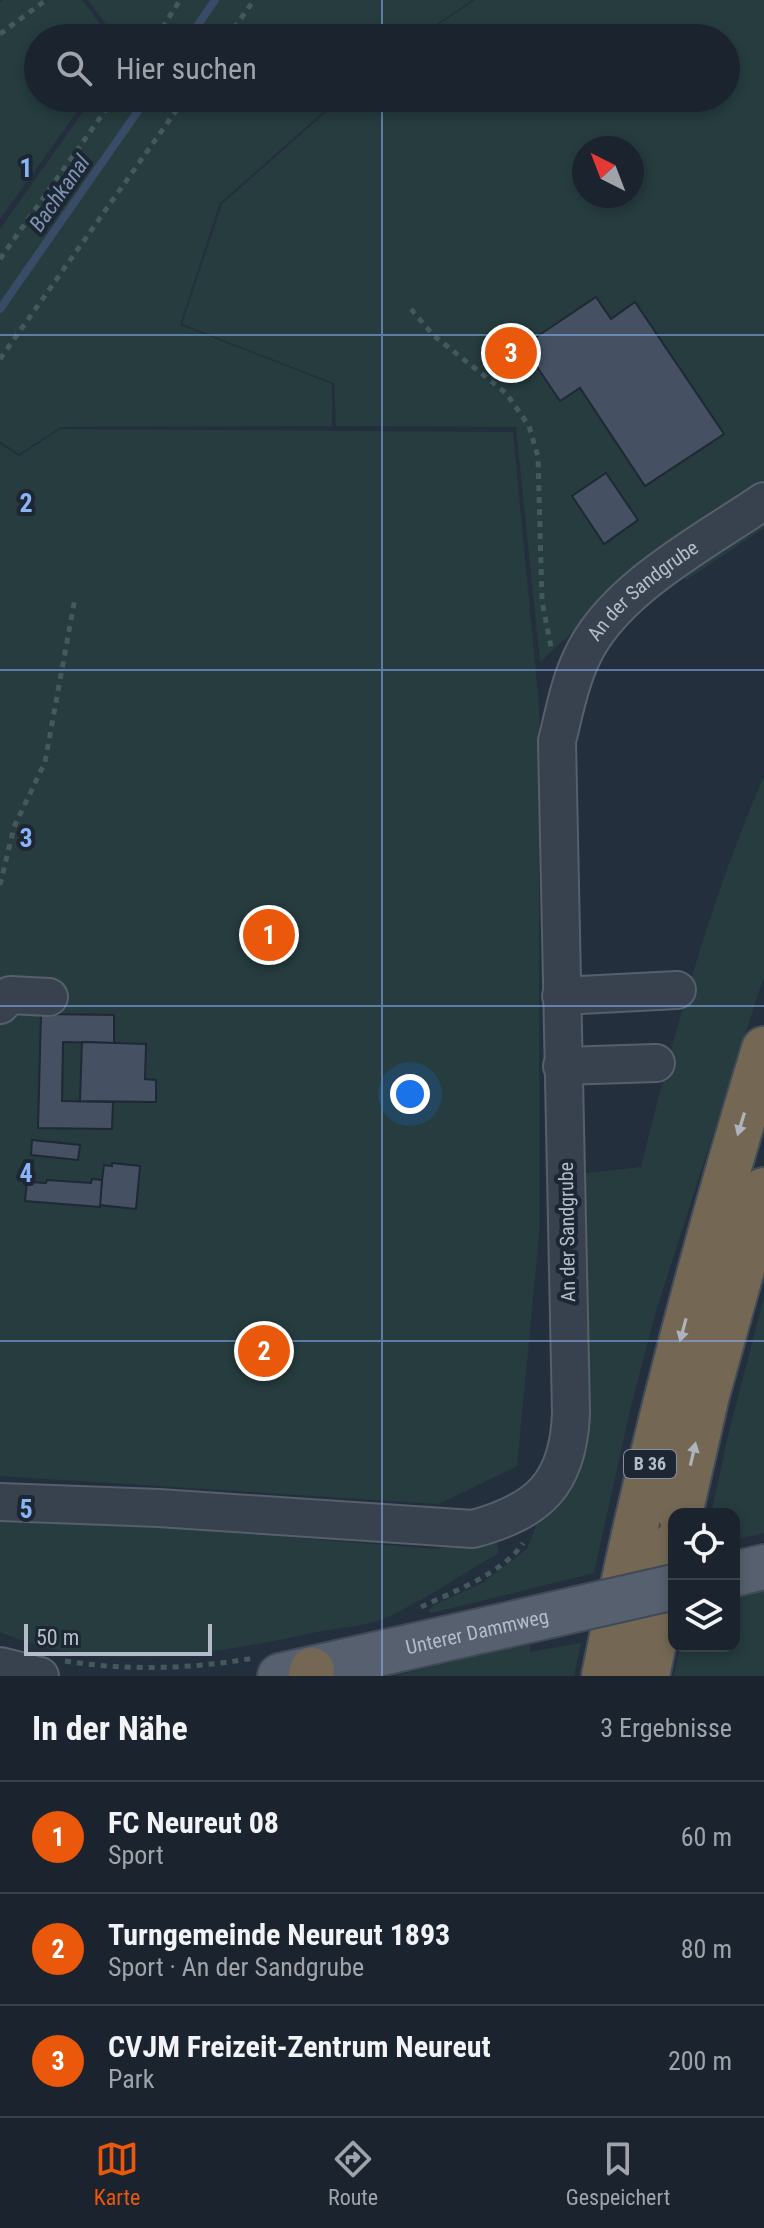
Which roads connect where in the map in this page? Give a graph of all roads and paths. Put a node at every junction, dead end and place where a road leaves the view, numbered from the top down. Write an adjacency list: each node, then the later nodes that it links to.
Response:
1 (46, 0): 6 (path)
2 (180, 0): 4 (path)
3 (254, 0): 5 (path)
4 (165, 24)
5 (237, 24)
6 (0, 34)
7 (104, 112): 9 (path)
8 (175, 112): 11 (path)
9 (0, 259)
10 (411, 309): 14 (path)
11 (0, 359)
12 (764, 501): 14 (street, An der Sandgrube)
13 (75, 598): 15 (path)
14 (572, 687): 17 (street, An der Sandgrube)
15 (0, 885)
16 (677, 990): 17 (street)
17 (561, 996): 22 (street, An der Sandgrube)
18 (49, 997): 19 (street)
19 (0, 1005)
20 (764, 1049): 35 (highway, B 36, one-way to 35)
21 (656, 1063): 22 (street)
22 (562, 1066): 25 (street, An der Sandgrube)
23 (764, 1190): 26 (highway, B 36, one-way to 23)
24 (0, 1502): 25 (street, An der Sandgrube)
25 (527, 1507): 31 (path)
26 (681, 1508)
27 (764, 1567): 29 (main road)
28 (668, 1573): 36 (highway)
29 (740, 1573)
30 (668, 1588): 33 (main road, Unterer Dammweg, bridge)
31 (413, 1611)
32 (0, 1666): 34 (street)
33 (301, 1674)
34 (40, 1676)
35 (604, 1676)
36 (647, 1676)

